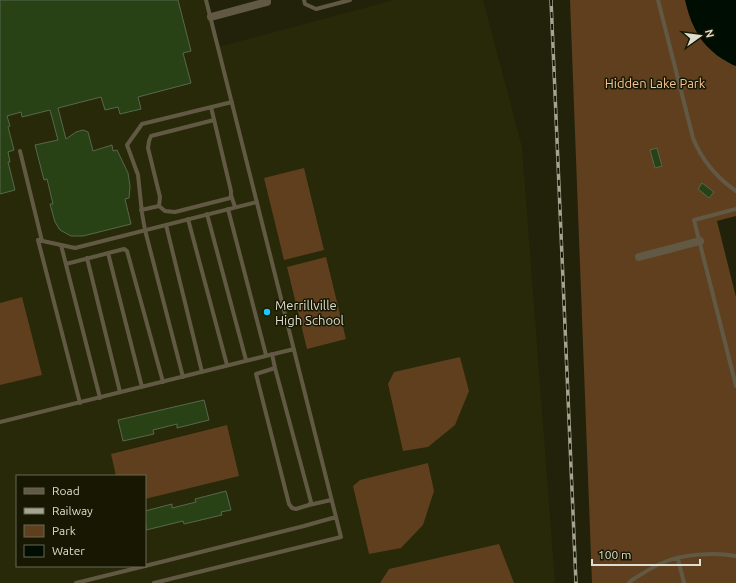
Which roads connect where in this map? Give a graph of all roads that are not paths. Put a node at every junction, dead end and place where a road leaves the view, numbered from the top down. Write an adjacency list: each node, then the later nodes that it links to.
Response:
1 (206, 0): 6 (lane)
2 (267, 0): 6 (street)
3 (304, 0): 4 (lane)
4 (350, 0)
5 (658, 0): 11 (lane)
6 (210, 17): 7 (lane)
7 (232, 102): 8 (lane); 13 (lane)
8 (211, 107): 9 (lane); 18 (lane)
9 (214, 120): 12 (lane); 14 (lane)
10 (20, 151): 23 (lane)
11 (736, 191)
12 (231, 195): 14 (lane); 15 (lane)
13 (257, 202): 15 (lane); 30 (lane)
14 (159, 206): 18 (lane)
15 (235, 207): 16 (lane)
16 (228, 209): 19 (lane); 32 (lane)
17 (736, 209): 24 (lane)
18 (141, 210): 22 (lane)
19 (207, 214): 20 (lane); 33 (lane)
20 (188, 219): 21 (lane); 34 (lane)
21 (166, 225): 22 (lane); 36 (lane)
22 (145, 230): 25 (lane); 37 (lane)
23 (42, 241): 25 (lane); 43 (lane)
24 (700, 241): 27 (street); 39 (lane)
25 (61, 245): 29 (lane)
26 (108, 253): 28 (lane); 38 (lane); 40 (lane)
27 (639, 256)
28 (87, 258): 29 (lane); 41 (lane)
29 (66, 264): 42 (lane)
30 (294, 348): 31 (lane); 45 (lane)
31 (272, 354): 32 (lane); 35 (lane)
32 (266, 356): 33 (lane)
33 (246, 360): 34 (lane)
34 (227, 366): 36 (lane)
35 (276, 368): 46 (lane); 46 (lane)
36 (202, 372): 37 (lane)
37 (183, 376): 38 (lane)
38 (163, 382): 40 (lane)
39 (736, 386)
40 (142, 387): 41 (lane)
41 (120, 392): 42 (lane)
42 (100, 398): 43 (lane)
43 (80, 403): 44 (lane)
44 (0, 422)
45 (331, 500): 46 (lane); 47 (lane)
46 (309, 505)
47 (336, 517): 50 (lane); 53 (lane)
48 (736, 556): 49 (lane)
49 (678, 558): 54 (lane); 55 (lane)
50 (146, 566)
51 (141, 567): 52 (lane)
52 (76, 583)
53 (154, 583)
54 (629, 583)
55 (684, 583)

